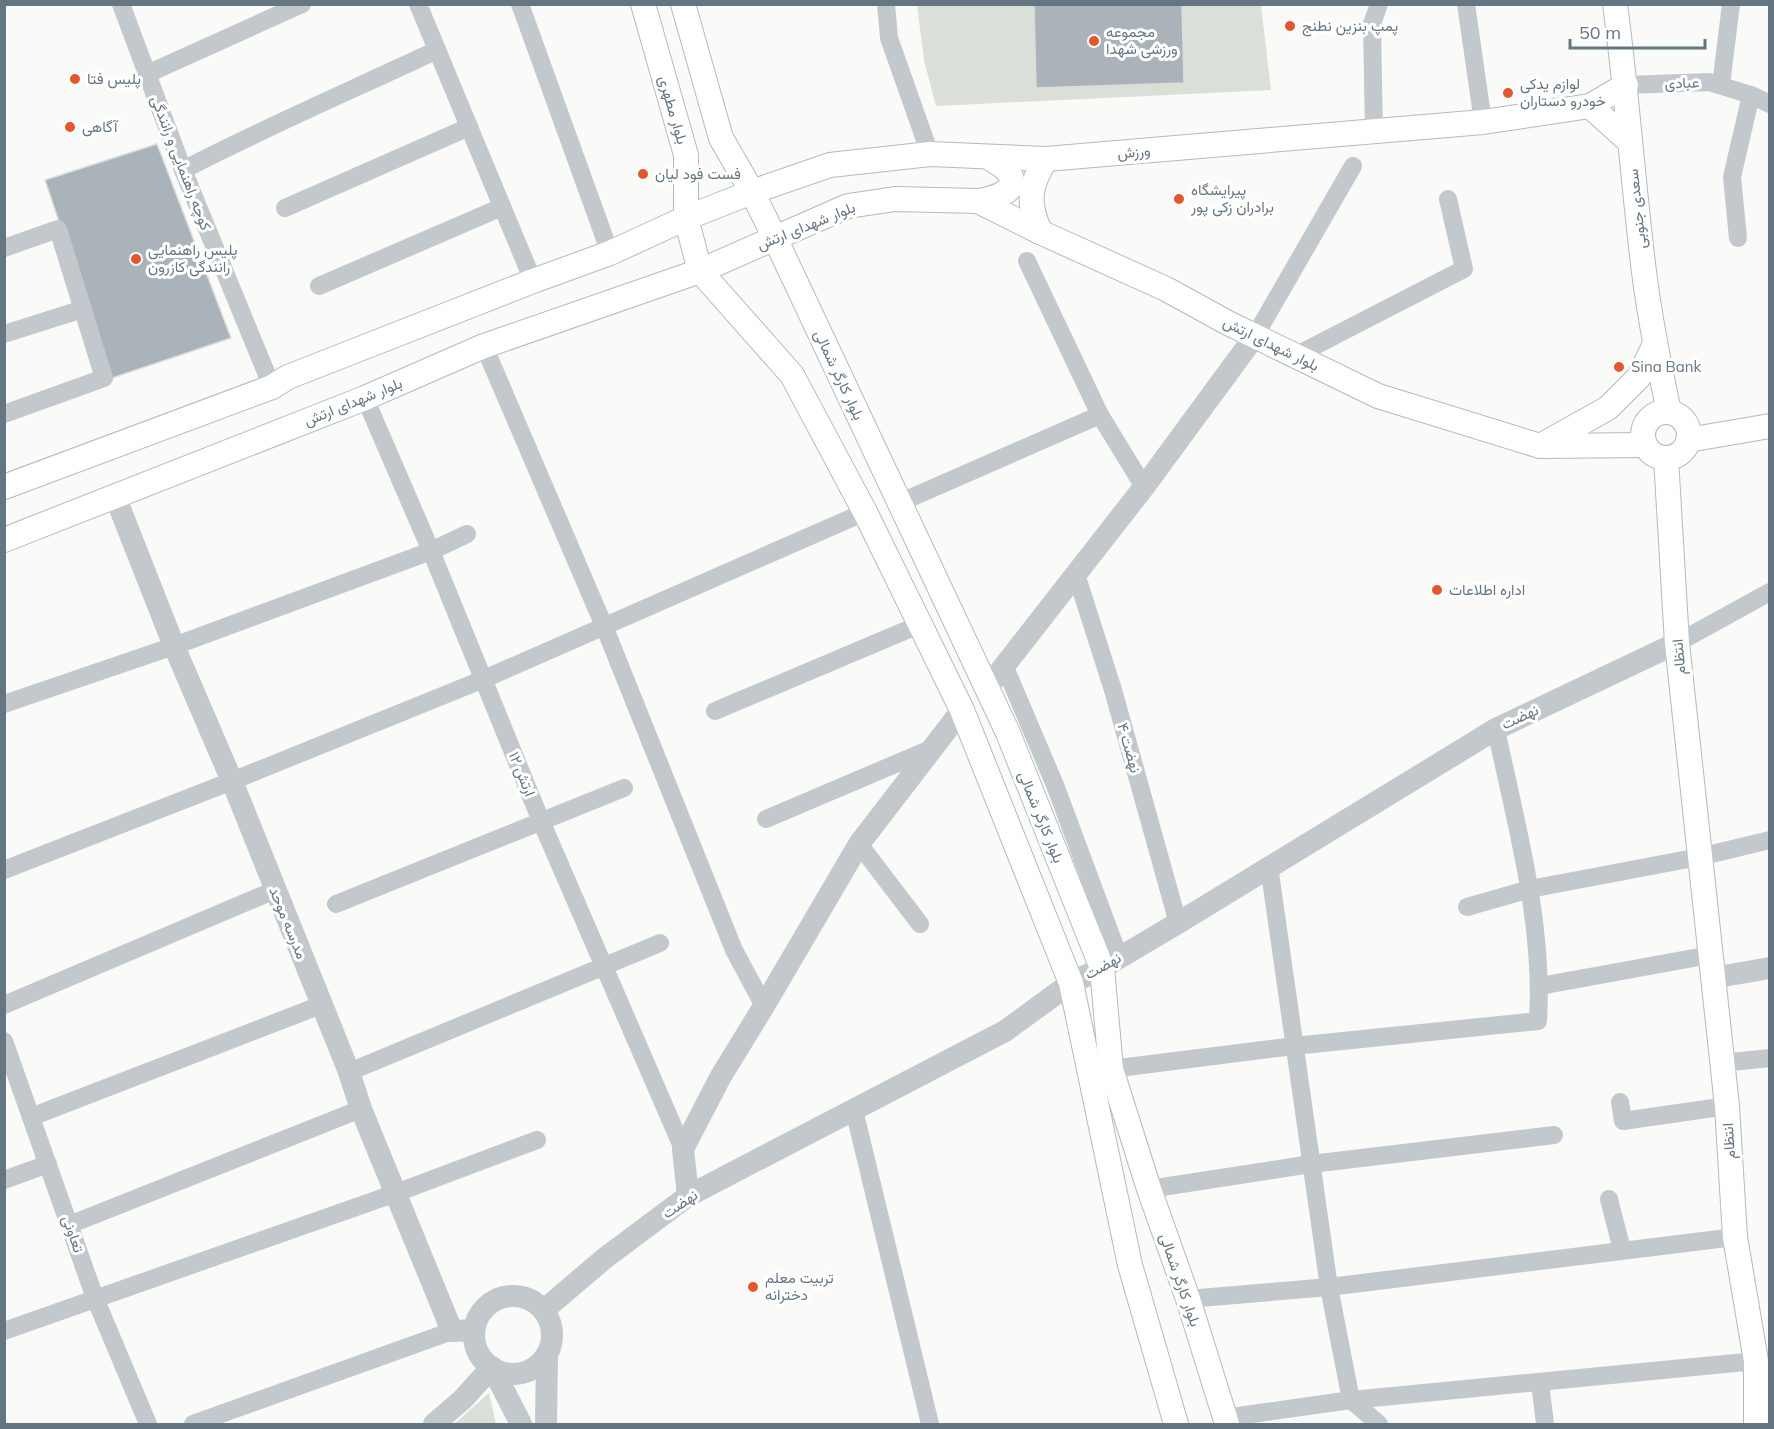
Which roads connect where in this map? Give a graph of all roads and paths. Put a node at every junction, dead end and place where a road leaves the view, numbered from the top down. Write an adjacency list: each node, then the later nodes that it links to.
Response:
1 (122, 4): 13 (street, کوچه راهنمایی و رانندگی)
2 (302, 4): 13 (street)
3 (418, 4): 12 (street)
4 (520, 4): 38 (street)
5 (643, 4): 33 (main road, بلوار مطهری)
6 (683, 4): 28 (main road)
7 (886, 4): 23 (street)
8 (1379, 4): 21 (street)
9 (1466, 4): 19 (street)
10 (1616, 4): 14 (main road, سعدی جنوبی)
11 (1731, 4): 15 (street)
12 (437, 50): 20 (street); 27 (street)
13 (147, 74): 27 (street, کوچه راهنمایی و رانندگی)
14 (1626, 85): 15 (street, عبادی); 18 (main road, ورزش); 22 (main road, سعدی جنوبی)
15 (1721, 86): 16 (street, عبادی)
16 (1751, 95): 17 (street, عبادی); 36 (street)
17 (1770, 104)
18 (1590, 106): 19 (main road, ورزش); 22 (main road)
19 (1483, 122): 21 (main road, ورزش)
20 (469, 127): 31 (street); 32 (street)
21 (1374, 133): 25 (main road, ورزش)
22 (1630, 142): 46 (main road, سعدی جنوبی)
23 (930, 154): 24 (main road, ورزش); 28 (main road, ورزش)
24 (989, 157): 25 (main road, ورزش); 30 (main road)
25 (1046, 159): 34 (main road)
26 (1353, 166): 45 (street)
27 (183, 170): 49 (street, کوچه راهنمایی و رانندگی)
28 (752, 192): 33 (main road, ورزش); 35 (main road, بلوار کارگر شمالی)
29 (1448, 199): 48 (street)
30 (978, 201): 34 (main road, بلوار شهدای ارتش); 35 (main road, بلوار شهدای ارتش)
31 (502, 207): 41 (street); 42 (street)
32 (285, 208)
33 (686, 218): 38 (main road); 40 (main road, بلوار مطهری)
34 (1040, 232): 45 (main road, بلوار شهدای ارتش)
35 (775, 238): 40 (main road, بلوار شهدای ارتش); 62 (main road, بلوار کارگر شمالی)
36 (1738, 238)
37 (4, 248): 43 (street)
38 (610, 253): 41 (main road)
39 (1027, 261): 53 (street)
40 (700, 271): 47 (main road, بلوار شهدای ارتش); 63 (main road)
41 (533, 281): 49 (main road)
42 (319, 286)
43 (83, 309): 44 (street); 52 (street)
44 (4, 334)
45 (1255, 336): 48 (main road, بلوار شهدای ارتش); 60 (street)
46 (1655, 344): 51 (main road, سعدی جنوبی); 57 (main road)
47 (484, 346): 50 (main road, بلوار شهدای ارتش); 70 (street)
48 (1295, 356): 57 (main road, بلوار شهدای ارتش)
49 (272, 387): 59 (main road)
50 (365, 398): 61 (main road, بلوار شهدای ارتش); 66 (street, ارتش ۱۲)
51 (1669, 412): 55 (main road); 56 (main road)
52 (4, 414)
53 (1100, 415): 60 (street); 62 (street)
54 (1770, 426): 55 (main road)
55 (1688, 440): 58 (main road)
56 (1645, 445): 57 (main road, بلوار شهدای ارتش); 58 (main road)
57 (1540, 446)
58 (1666, 458): 71 (main road, انتظام)
59 (4, 487)
60 (1144, 487): 67 (street)
61 (115, 496): 65 (main road, بلوار شهدای ارتش); 72 (street, مدرسه موحد)
62 (899, 503): 75 (main road, بلوار کارگر شمالی)
63 (865, 512): 69 (main road); 70 (street)
64 (467, 534): 66 (street)
65 (4, 540)
66 (431, 551): 72 (street); 74 (street, ارتش ۱۲)
67 (1076, 574): 73 (street); 94 (street, نهضت ۴)
68 (1770, 592): 71 (street)
69 (921, 624): 77 (main road); 78 (street)
70 (604, 626): 74 (street); 105 (street)
71 (1677, 643): 79 (street, نهضت); 87 (main road, انتظام)
72 (174, 646): 76 (street); 81 (street, مدرسه موحد)
73 (1004, 665): 75 (street); 97 (street)
74 (484, 679): 81 (street); 84 (street, ارتش ۱۲)
75 (987, 688): 97 (main road, بلوار کارگر شمالی)
76 (4, 704)
77 (962, 710): 80 (street); 101 (main road)
78 (715, 711)
79 (1496, 729): 88 (street, نهضت); 90 (street)
80 (933, 748): 83 (street); 86 (street)
81 (232, 781): 89 (street); 91 (street, مدرسه موحد)
82 (624, 788): 84 (street)
83 (766, 819)
84 (541, 821): 92 (street); 98 (street, ارتش ۱۲)
85 (1770, 840): 87 (street)
86 (859, 844): 95 (street); 105 (street)
87 (1699, 857): 90 (street); 99 (main road, انتظام)
88 (1269, 866): 94 (street, نهضت); 107 (street)
89 (4, 870)
90 (1530, 889): 93 (street); 102 (street)
91 (275, 890): 103 (street); 104 (street, مدرسه موحد)
92 (336, 904)
93 (1467, 907)
94 (1178, 923): 97 (street, نهضت)
95 (920, 924)
96 (660, 943): 98 (street)
97 (1111, 963): 101 (street, نهضت); 110 (main road, بلوار کارگر شمالی)
98 (605, 966): 111 (street); 119 (street, ارتش ۱۲)
99 (1711, 967): 100 (street); 102 (street); 109 (main road, انتظام)
100 (1770, 968)
101 (1071, 983): 115 (street, نهضت); 148 (main road)
102 (1540, 986): 107 (street)
103 (4, 1005)
104 (321, 1005): 111 (street, مدرسه موحد); 116 (street)
105 (764, 1006): 119 (street)
106 (4, 1041): 116 (street, تعاونی)
107 (1294, 1046): 110 (street); 121 (street)
108 (1770, 1058): 109 (street)
109 (1722, 1063): 113 (main road, انتظام)
110 (1111, 1069): 123 (main road, بلوار کارگر شمالی)
111 (349, 1072): 114 (street, مدرسه موحد)
112 (1620, 1102): 113 (street)
113 (1727, 1107): 128 (main road, انتظام)
114 (361, 1109): 124 (street, مدرسه موحد); 127 (street)
115 (854, 1110): 125 (street, نهضت); 147 (street)
116 (31, 1117): 120 (street, تعاونی)
117 (1554, 1135): 121 (street)
118 (537, 1140): 124 (street)
119 (683, 1149): 125 (street)
120 (48, 1164): 122 (street); 127 (street, تعاونی)
121 (1311, 1164): 123 (street); 130 (street)
122 (4, 1180)
123 (1149, 1189): 132 (main road, بلوار کارگر شمالی)
124 (396, 1193): 131 (street); 135 (street, مدرسه موحد)
125 (688, 1196): 133 (street, نهضت)
126 (1609, 1199): 129 (street)
127 (69, 1225): 131 (street, تعاونی)
128 (1735, 1237): 129 (street); 137 (main road, انتظام)
129 (1622, 1250): 130 (street)
130 (1329, 1287): 132 (street); 140 (street)
131 (95, 1298): 134 (street); 142 (street, تعاونی)
132 (1188, 1299): 141 (main road, بلوار کارگر شمالی)
133 (544, 1310): 135 (street); 136 (street)
134 (4, 1330)
135 (464, 1330): 138 (street); 143 (street)
136 (547, 1354): 138 (street); 146 (street)
137 (1756, 1362): 139 (street); 151 (main road, انتظام)
138 (492, 1367): 144 (street); 145 (street)
139 (1540, 1383): 140 (street); 150 (street)
140 (1352, 1400): 141 (street); 149 (street)
141 (1226, 1421)
142 (148, 1425)
143 (193, 1425)
144 (434, 1425)
145 (520, 1425)
146 (546, 1425)
147 (930, 1425)
148 (1176, 1425)
149 (1379, 1425)
150 (1545, 1425)
151 (1756, 1425)

